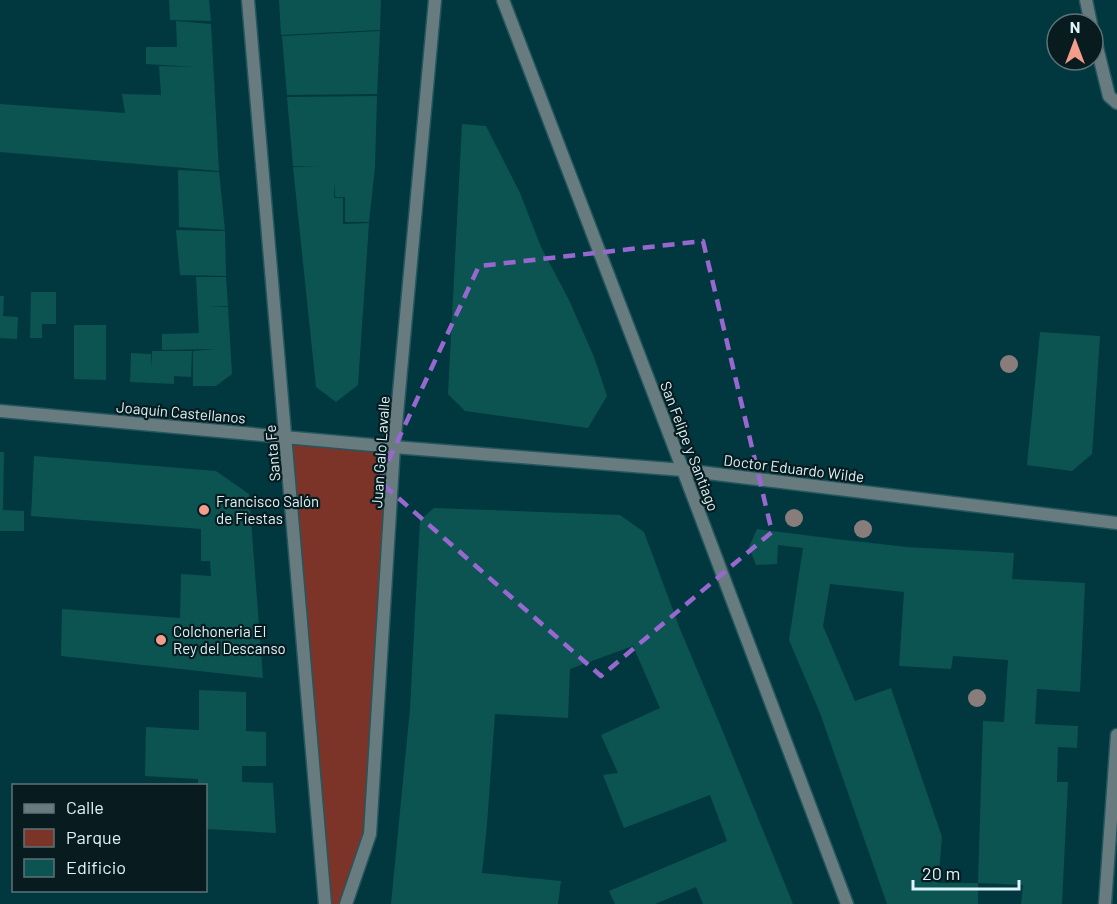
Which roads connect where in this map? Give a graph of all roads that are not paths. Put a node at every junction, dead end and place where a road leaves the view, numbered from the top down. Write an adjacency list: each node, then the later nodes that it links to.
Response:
1 (248, 0): 7 (street, Santa Fe)
2 (435, 0): 8 (street, Juan Galo Lavalle)
3 (503, 0): 9 (street, San Felipe y Santiago)
4 (1103, 72): 5 (street)
5 (1117, 103)
6 (0, 411): 7 (street, Joaquín Castellanos)
7 (286, 436): 8 (street, Joaquín Castellanos); 12 (street, Santa Fe)
8 (394, 447): 9 (street, Doctor Eduardo Wilde); 13 (street, Juan Galo Lavalle)
9 (683, 470): 10 (street, Doctor Eduardo Wilde); 14 (street, San Felipe y Santiago)
10 (1117, 523)
11 (1117, 735): 15 (street)
12 (325, 904)
13 (346, 904)
14 (847, 904)
15 (1105, 904)

